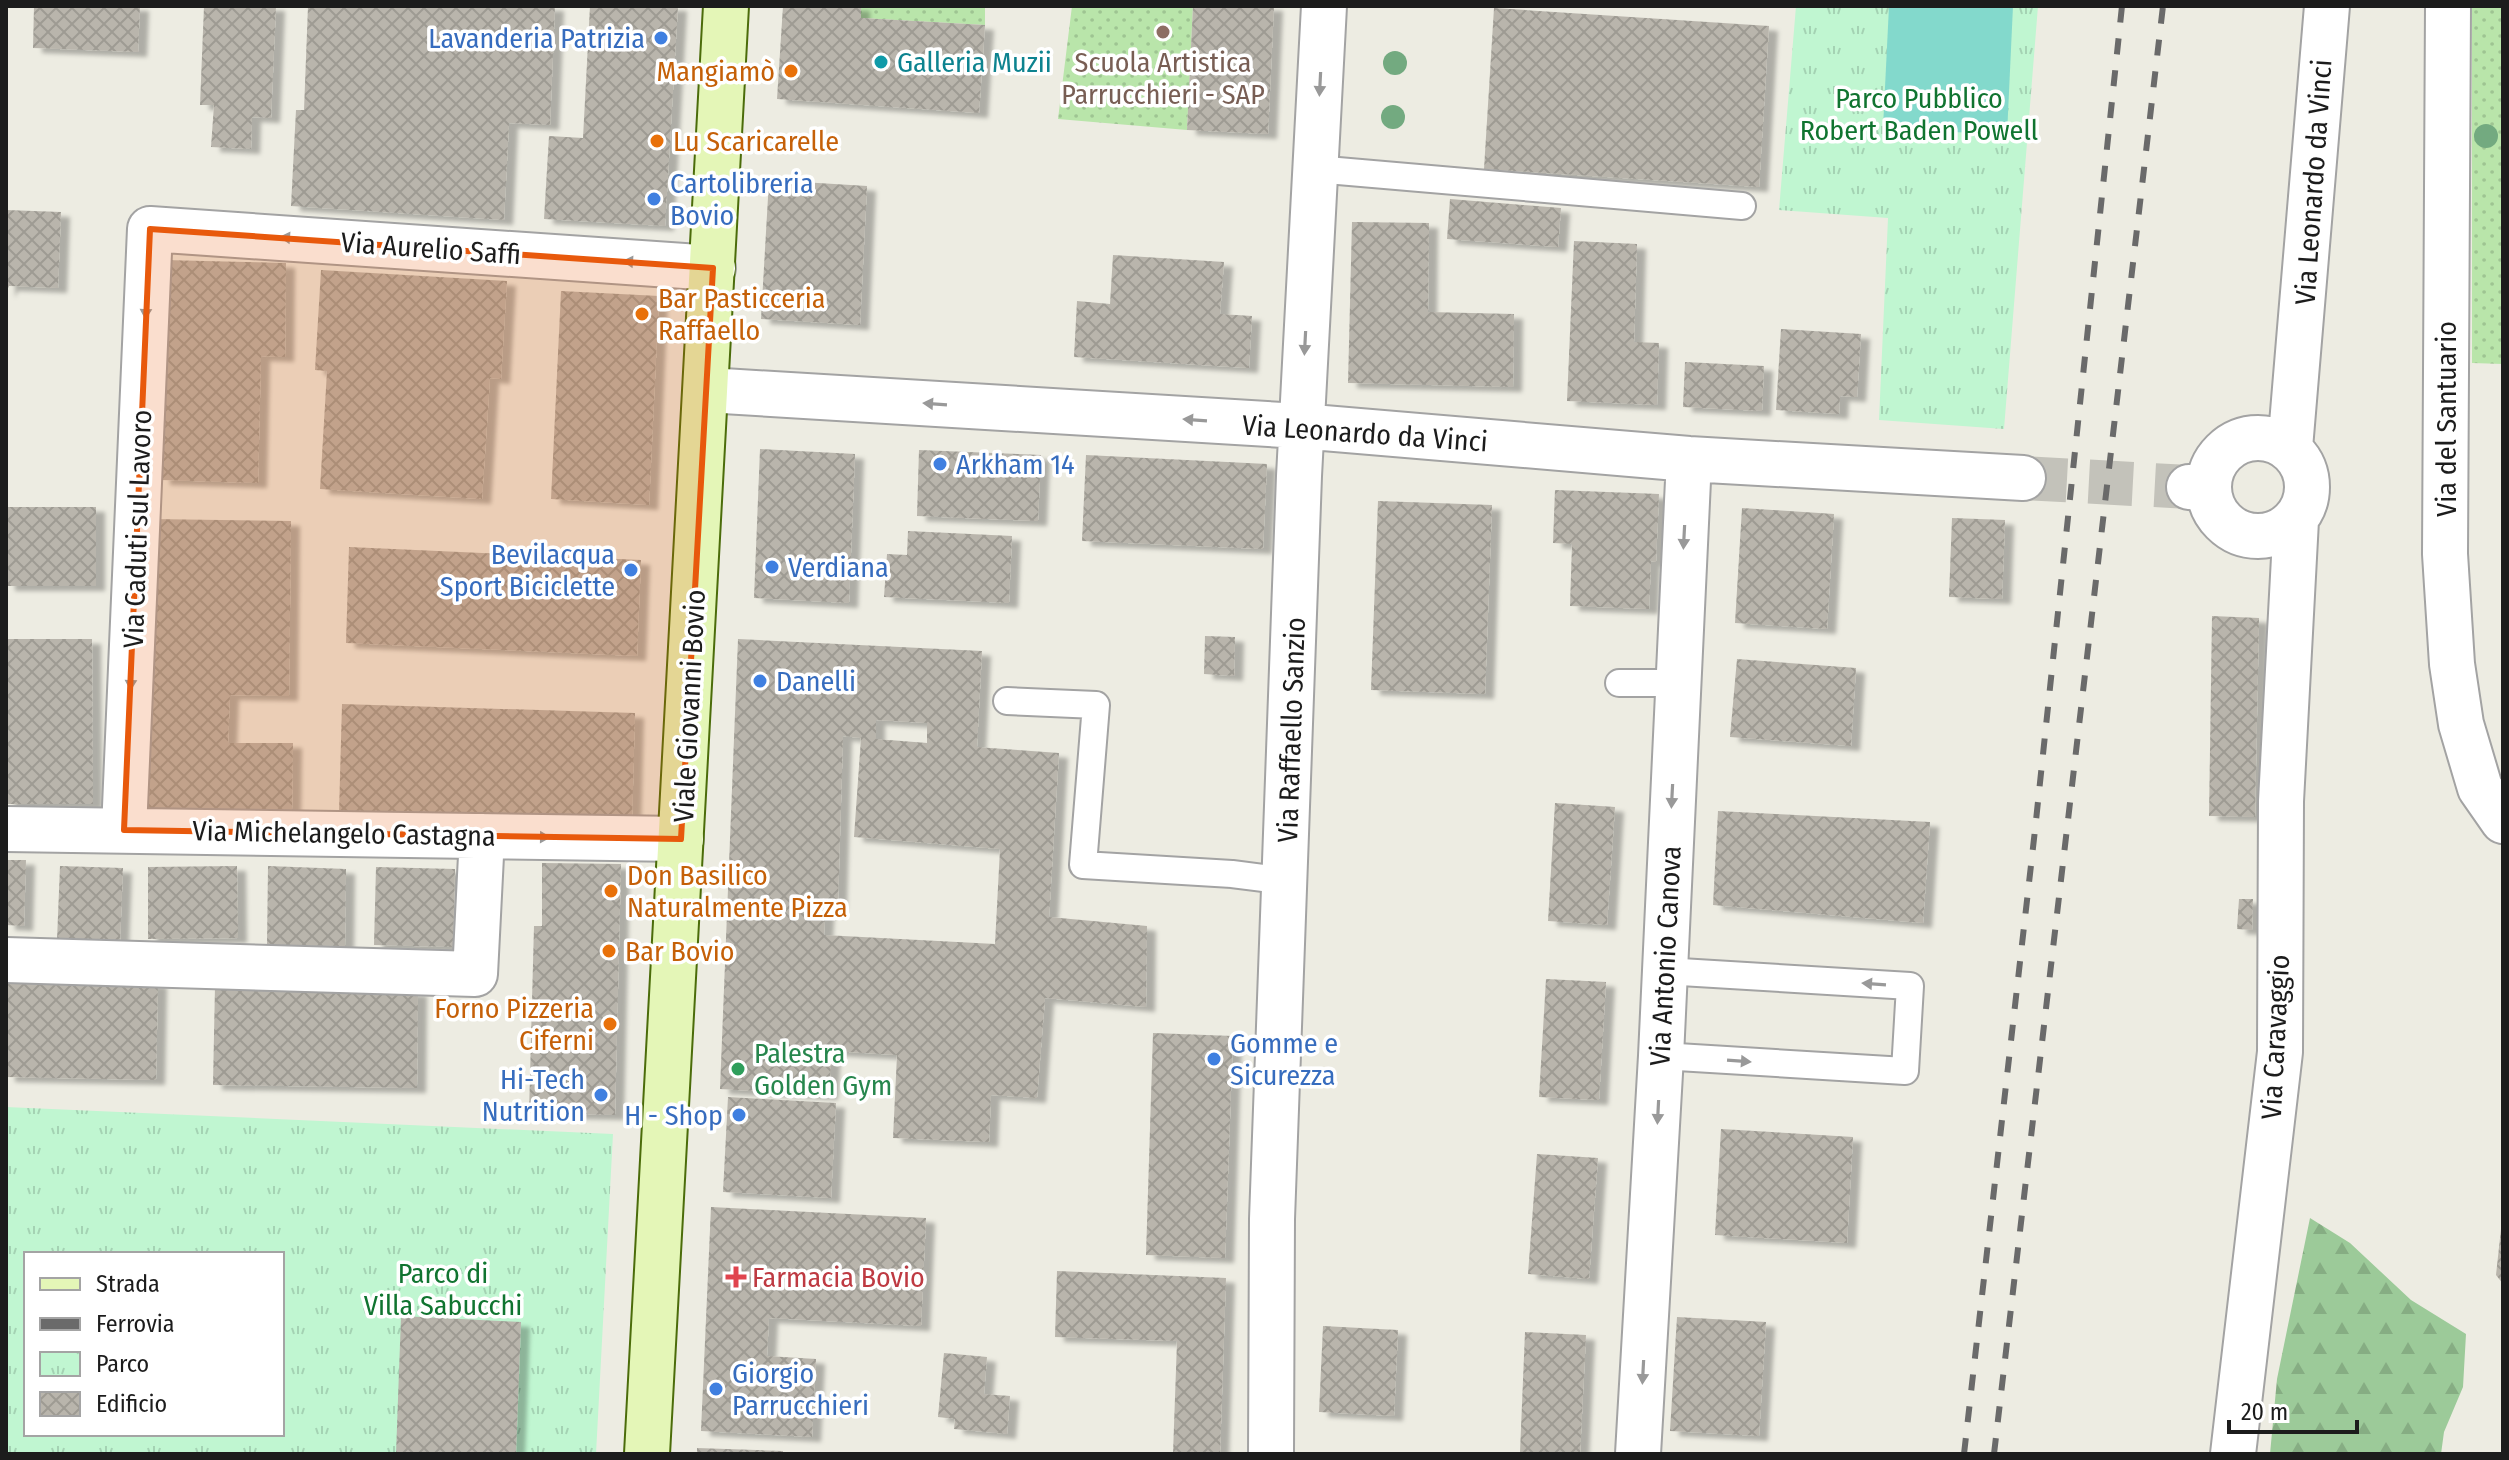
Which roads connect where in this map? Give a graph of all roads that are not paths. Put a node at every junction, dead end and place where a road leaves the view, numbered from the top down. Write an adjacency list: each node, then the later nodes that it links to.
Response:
1 (726, 6): 8 (main road, Viale Giovanni Bovio)
2 (1324, 6): 5 (street, Via Raffaello Sanzio, one-way to 5)
3 (2327, 6): 11 (street, Via Leonardo da Vinci)
4 (2448, 6): 20 (street, Via del Santuario)
5 (1315, 169): 6 (lane); 10 (street, Via Raffaello Sanzio, one-way to 10)
6 (1742, 206)
7 (150, 229): 8 (street, Via Aurelio Saffi, one-way to 7); 22 (street, Via Caduti sul Lavoro, one-way to 22)
8 (713, 268): 9 (main road, Viale Giovanni Bovio)
9 (707, 390): 10 (street, Via Leonardo da Vinci, one-way to 9); 24 (main road, Viale Giovanni Bovio)
10 (1300, 426): 12 (street, Via Leonardo da Vinci); 25 (street, Via Raffaello Sanzio)
11 (2269, 443): 14 (street); 15 (street)
12 (1689, 459): 13 (street, Via Leonardo da Vinci); 18 (street, Via Antonio Canova, one-way to 18)
13 (2023, 478)
14 (2296, 520): 15 (street); 16 (street, Via Caravaggio)
15 (2248, 536): 16 (street, Via Caravaggio)
16 (2289, 618): 32 (street, Via Caravaggio)
17 (1619, 683): 18 (lane)
18 (1678, 683): 27 (street, Via Antonio Canova, one-way to 27)
19 (1007, 701): 25 (lane)
20 (2503, 821)
21 (6, 829): 22 (street, Via Michelangelo Castagna)
22 (124, 830): 23 (street, Via Michelangelo Castagna)
23 (482, 836): 24 (street, Via Michelangelo Castagna, one-way to 24); 26 (street)
24 (681, 839): 29 (main road, Viale Giovanni Bovio)
25 (1286, 881): 30 (street, Via Raffaello Sanzio)
26 (6, 960)
27 (1664, 971): 28 (street, Via Antonio Canova); 28 (lane, one-way to 27)
28 (1661, 1056): 31 (street, Via Antonio Canova, one-way to 31)
29 (647, 1454)
30 (1271, 1454)
31 (1638, 1454)
32 (2233, 1454)

